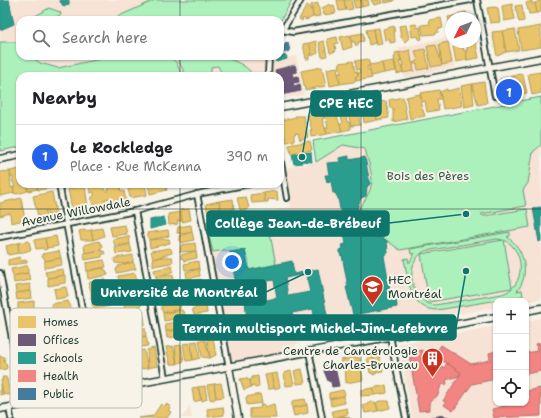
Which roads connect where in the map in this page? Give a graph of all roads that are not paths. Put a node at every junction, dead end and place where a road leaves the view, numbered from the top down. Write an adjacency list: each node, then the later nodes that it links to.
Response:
1 (300, 0): 4 (street)
2 (470, 0): 5 (street)
3 (477, 0): 8 (street)
4 (284, 28)
5 (284, 32)
6 (541, 58): 8 (main road)
7 (269, 60): 9 (street)
8 (490, 68): 10 (street); 11 (main road)
9 (268, 72)
10 (496, 96)
11 (284, 106)
12 (16, 156): 13 (main road)
13 (0, 159)
14 (284, 186): 18 (street)
15 (60, 188): 20 (street)
16 (228, 188): 17 (street, Avenue Willowdale)
17 (197, 194): 19 (street, Avenue Willowdale); 30 (street)
18 (287, 198)
19 (135, 211): 20 (street, Avenue Willowdale); 31 (street)
20 (67, 224): 21 (street, Avenue Willowdale); 23 (street)
21 (0, 237)
22 (0, 273): 27 (street)
23 (82, 308)
24 (541, 308): 25 (main road)
25 (529, 310)
26 (493, 318): 28 (main road)
27 (10, 328)
28 (390, 336): 29 (main road); 38 (street)
29 (309, 351): 30 (main road); 37 (street)
30 (229, 367): 31 (main road); 36 (main road)
31 (166, 378): 32 (main road)
32 (142, 383)
33 (9, 407): 34 (main road); 35 (street)
34 (0, 409)
35 (11, 418)
36 (238, 418)
37 (322, 418)
38 (406, 418)

